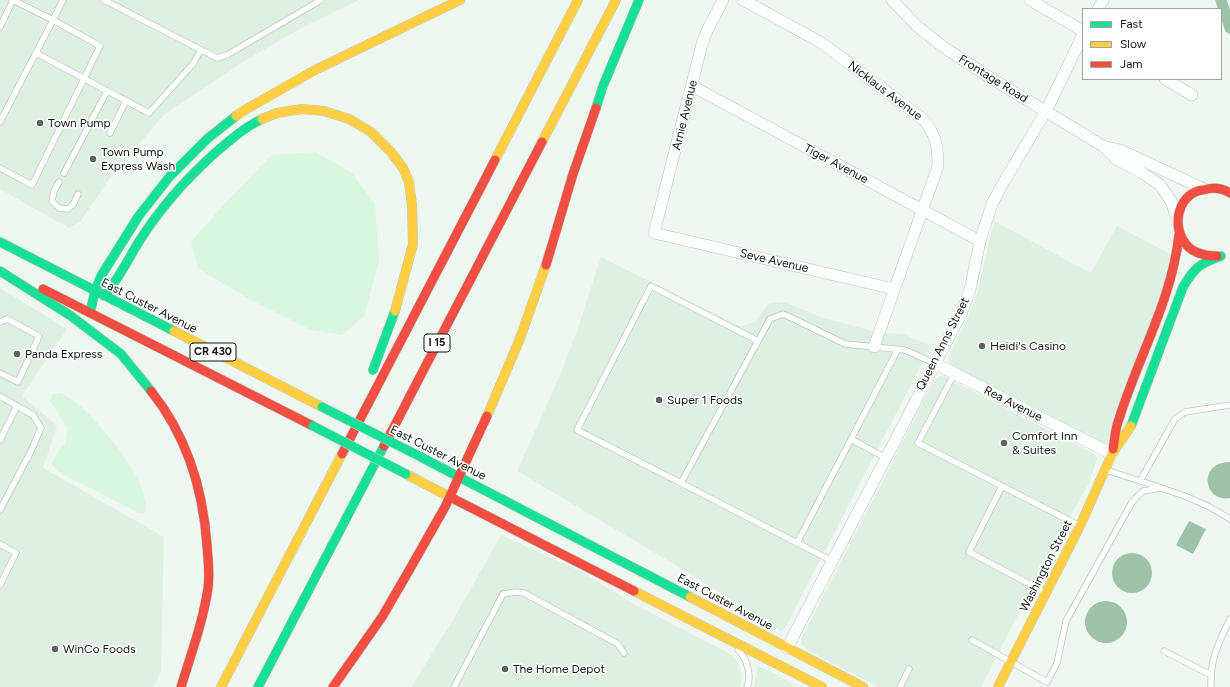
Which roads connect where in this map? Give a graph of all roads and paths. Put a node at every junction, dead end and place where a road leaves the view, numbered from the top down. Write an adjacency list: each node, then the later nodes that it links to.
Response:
1 (63, 0): 12 (lane)
2 (104, 0): 16 (lane)
3 (321, 0): 16 (lane)
4 (460, 0): 45 (main road)
5 (578, 0): 71 (main road, I 15)
6 (616, 0): 92 (main road, I 15)
7 (639, 0): 65 (main road)
8 (723, 0): 20 (street, Arnie Avenue)
9 (743, 0): 34 (street, Nicklaus Avenue)
10 (892, 0): 24 (street, Frontage Road)
11 (1030, 0): 14 (street)
12 (52, 20): 13 (lane); 17 (lane); 18 (lane)
13 (0, 27)
14 (1082, 30)
15 (1082, 37): 24 (street, Queen Anns Street)
16 (201, 50): 23 (lane)
17 (36, 53): 18 (lane); 25 (lane)
18 (84, 79): 21 (lane); 28 (lane)
19 (1167, 80): 22 (street)
20 (692, 86): 34 (street, Tiger Avenue); 36 (street, Arnie Avenue)
21 (107, 91): 23 (lane); 29 (lane)
22 (1192, 95)
23 (126, 101): 26 (lane)
24 (1046, 111): 27 (street, Frontage Road); 38 (street, Queen Anns Street)
25 (0, 122)
26 (110, 133)
27 (1103, 146): 31 (street, Frontage Road); 35 (street, Frontage Road)
28 (0, 168)
29 (64, 173)
30 (59, 182): 33 (lane)
31 (1204, 188): 32 (main road); 35 (main road)
32 (1230, 193)
33 (78, 194)
34 (923, 211): 38 (street, Tiger Avenue); 44 (street, Nicklaus Avenue)
35 (1177, 219): 37 (main road, Washington Street)
36 (654, 232): 44 (street, Seve Avenue)
37 (1179, 235): 41 (main road); 62 (main road, Washington Street)
38 (980, 241): 52 (street, Queen Anns Street)
39 (0, 242): 45 (main road, East Custer Avenue / CR 430)
40 (1230, 252): 41 (main road, Washington Street)
41 (1221, 256): 62 (main road, Washington Street)
42 (0, 267): 47 (main road, CR 430)
43 (0, 272): 90 (main road)
44 (894, 289): 50 (street, Nicklaus Avenue)
45 (95, 291): 46 (main road, East Custer Avenue / CR 430); 47 (main road)
46 (104, 296): 55 (main road); 65 (main road, East Custer Avenue / CR 430, bridge)
47 (90, 312): 70 (main road, CR 430, bridge)
48 (0, 322): 53 (lane)
49 (758, 341): 50 (lane); 67 (lane); 67 (lane)
50 (874, 347): 51 (lane)
51 (898, 349): 52 (lane); 60 (lane)
52 (934, 363): 54 (street, Rea Avenue); 63 (street, Queen Anns Street)
53 (0, 373)
54 (954, 374): 62 (street, Rea Avenue); 68 (lane)
55 (371, 376)
56 (365, 390): 71 (main road)
57 (0, 396): 59 (lane)
58 (1230, 405): 66 (lane)
59 (17, 406): 61 (lane); 72 (lane)
60 (851, 439): 63 (lane); 75 (lane)
61 (0, 440)
62 (1112, 454): 64 (main road, Washington Street)
63 (886, 458): 77 (street, Queen Anns Street)
64 (1105, 470): 66 (lane); 74 (main road, Washington Street)
65 (459, 477): 70 (main road); 83 (main road, East Custer Avenue / CR 430)
66 (1140, 481): 69 (lane)
67 (682, 483): 75 (lane)
68 (1002, 486): 74 (lane); 79 (lane)
69 (1161, 488): 73 (lane); 89 (lane)
70 (450, 497): 81 (main road, CR 430); 93 (main road)
71 (319, 499): 91 (main road, I 15)
72 (0, 510)
73 (1230, 519)
74 (1080, 526): 79 (main road, Washington Street)
75 (797, 543): 77 (lane)
76 (0, 544): 78 (lane)
77 (832, 562): 83 (street, Queen Anns Street)
78 (0, 586)
79 (1047, 593): 86 (main road, Washington Street)
80 (1230, 619): 88 (lane)
81 (721, 635): 95 (lane); 96 (main road, CR 430)
82 (972, 640): 86 (lane)
83 (787, 648): 97 (main road, East Custer Avenue / CR 430)
84 (1164, 651): 88 (lane)
85 (624, 653): 94 (lane)
86 (1012, 661): 89 (lane); 99 (main road, Washington Street)
87 (909, 669): 98 (lane)
88 (1211, 675): 100 (lane)
89 (1045, 685)
90 (181, 687)
91 (221, 687)
92 (258, 687)
93 (334, 687)
94 (454, 687)
95 (747, 687)
96 (822, 687)
97 (864, 687)
98 (900, 687)
99 (998, 687)
100 (1211, 687)

